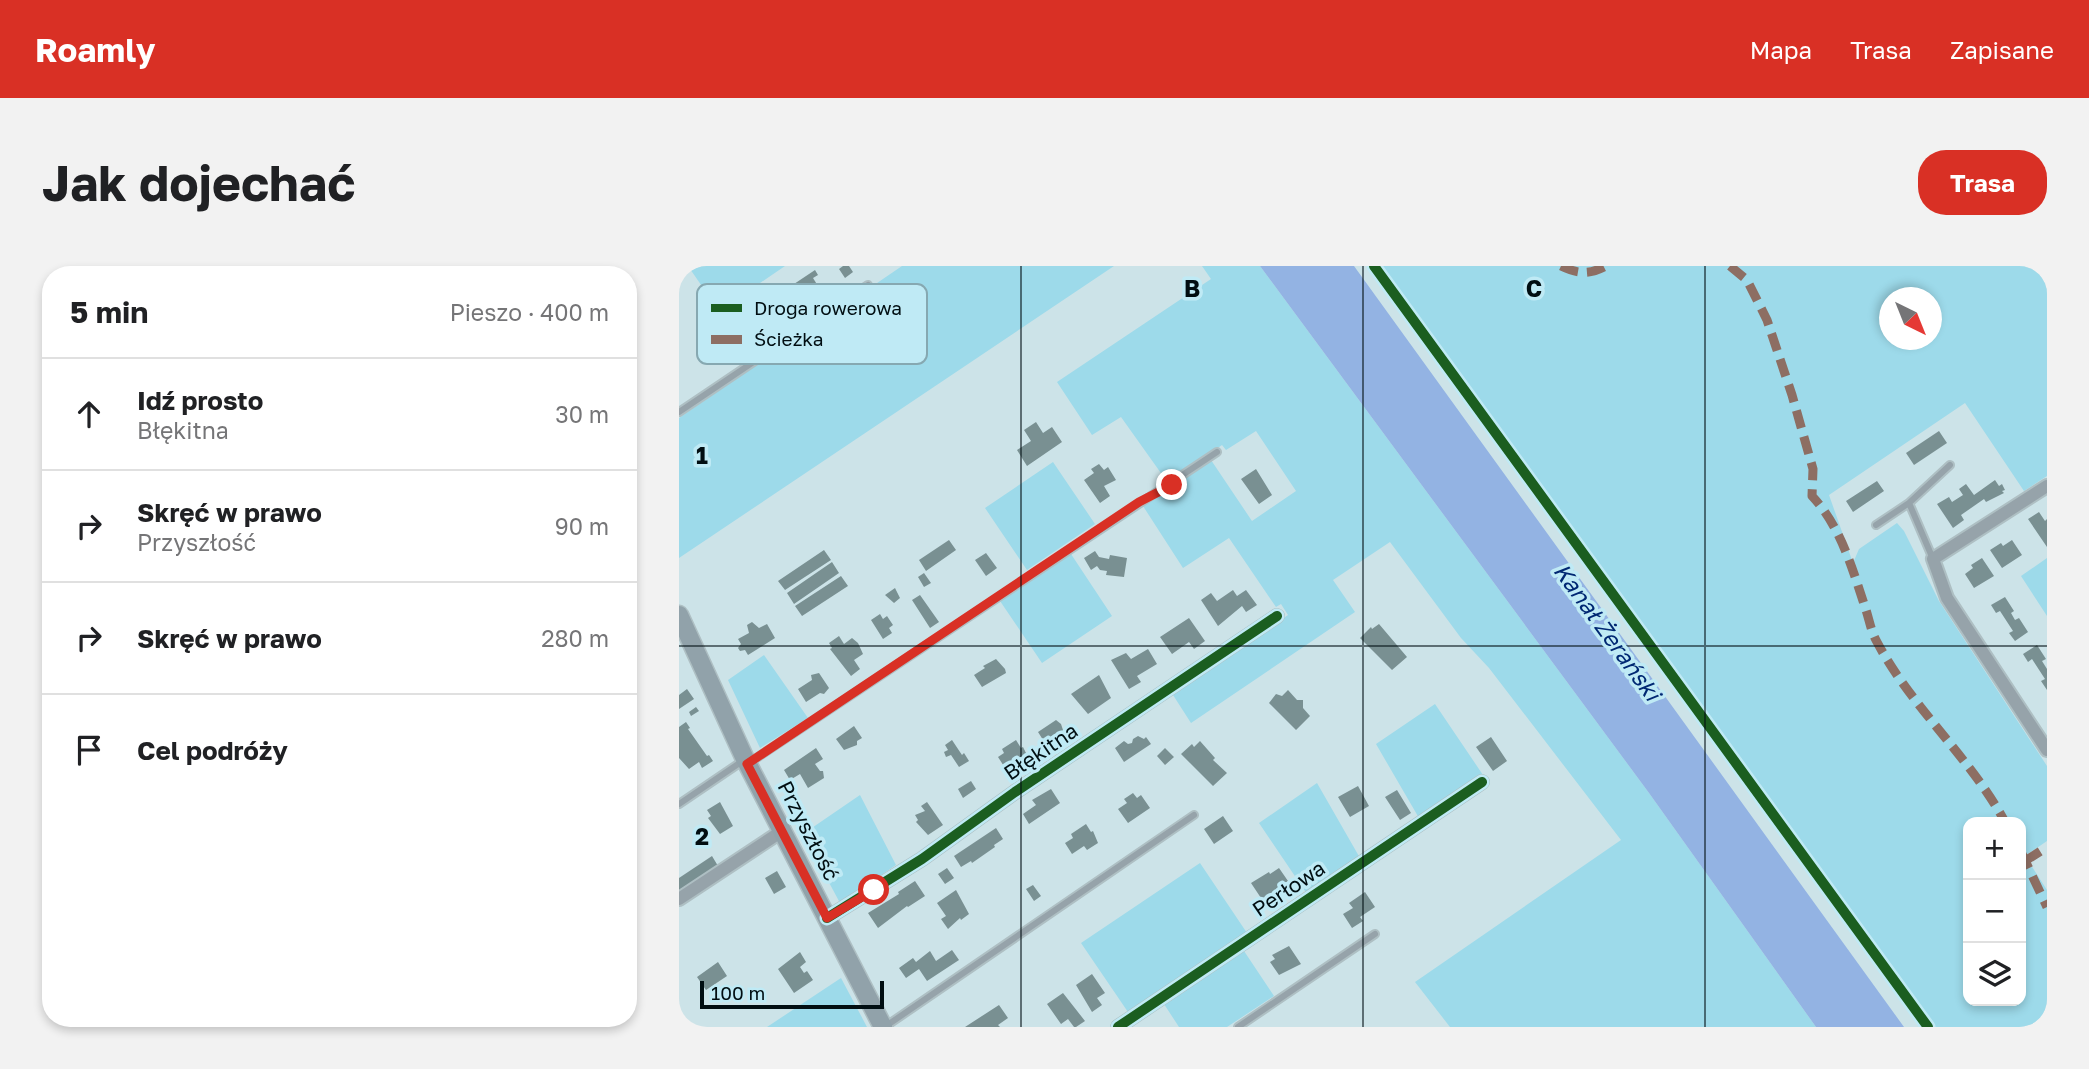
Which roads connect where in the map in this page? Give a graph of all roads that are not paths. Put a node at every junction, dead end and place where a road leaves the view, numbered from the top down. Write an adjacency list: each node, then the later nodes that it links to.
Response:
1 (750, 364): 2 (lane)
2 (679, 412)
3 (1217, 452): 12 (lane)
4 (1949, 465): 6 (lane)
5 (2047, 486): 8 (street)
6 (1909, 502): 7 (lane); 8 (lane)
7 (1876, 526)
8 (1933, 559): 11 (street)
9 (679, 615): 12 (street, Przyszłość)
10 (1277, 616): 18 (street, Błękitna)
11 (2047, 750)
12 (746, 762): 14 (lane); 16 (street, Przyszłość)
13 (1482, 782): 21 (street, Perłowa)
14 (679, 804)
15 (1194, 815): 20 (lane)
16 (782, 831): 17 (street); 18 (street, Przyszłość)
17 (679, 900)
18 (827, 918): 20 (street, Przyszłość)
19 (1375, 934): 22 (lane)
20 (884, 1027)
21 (1118, 1027)
22 (1238, 1027)

